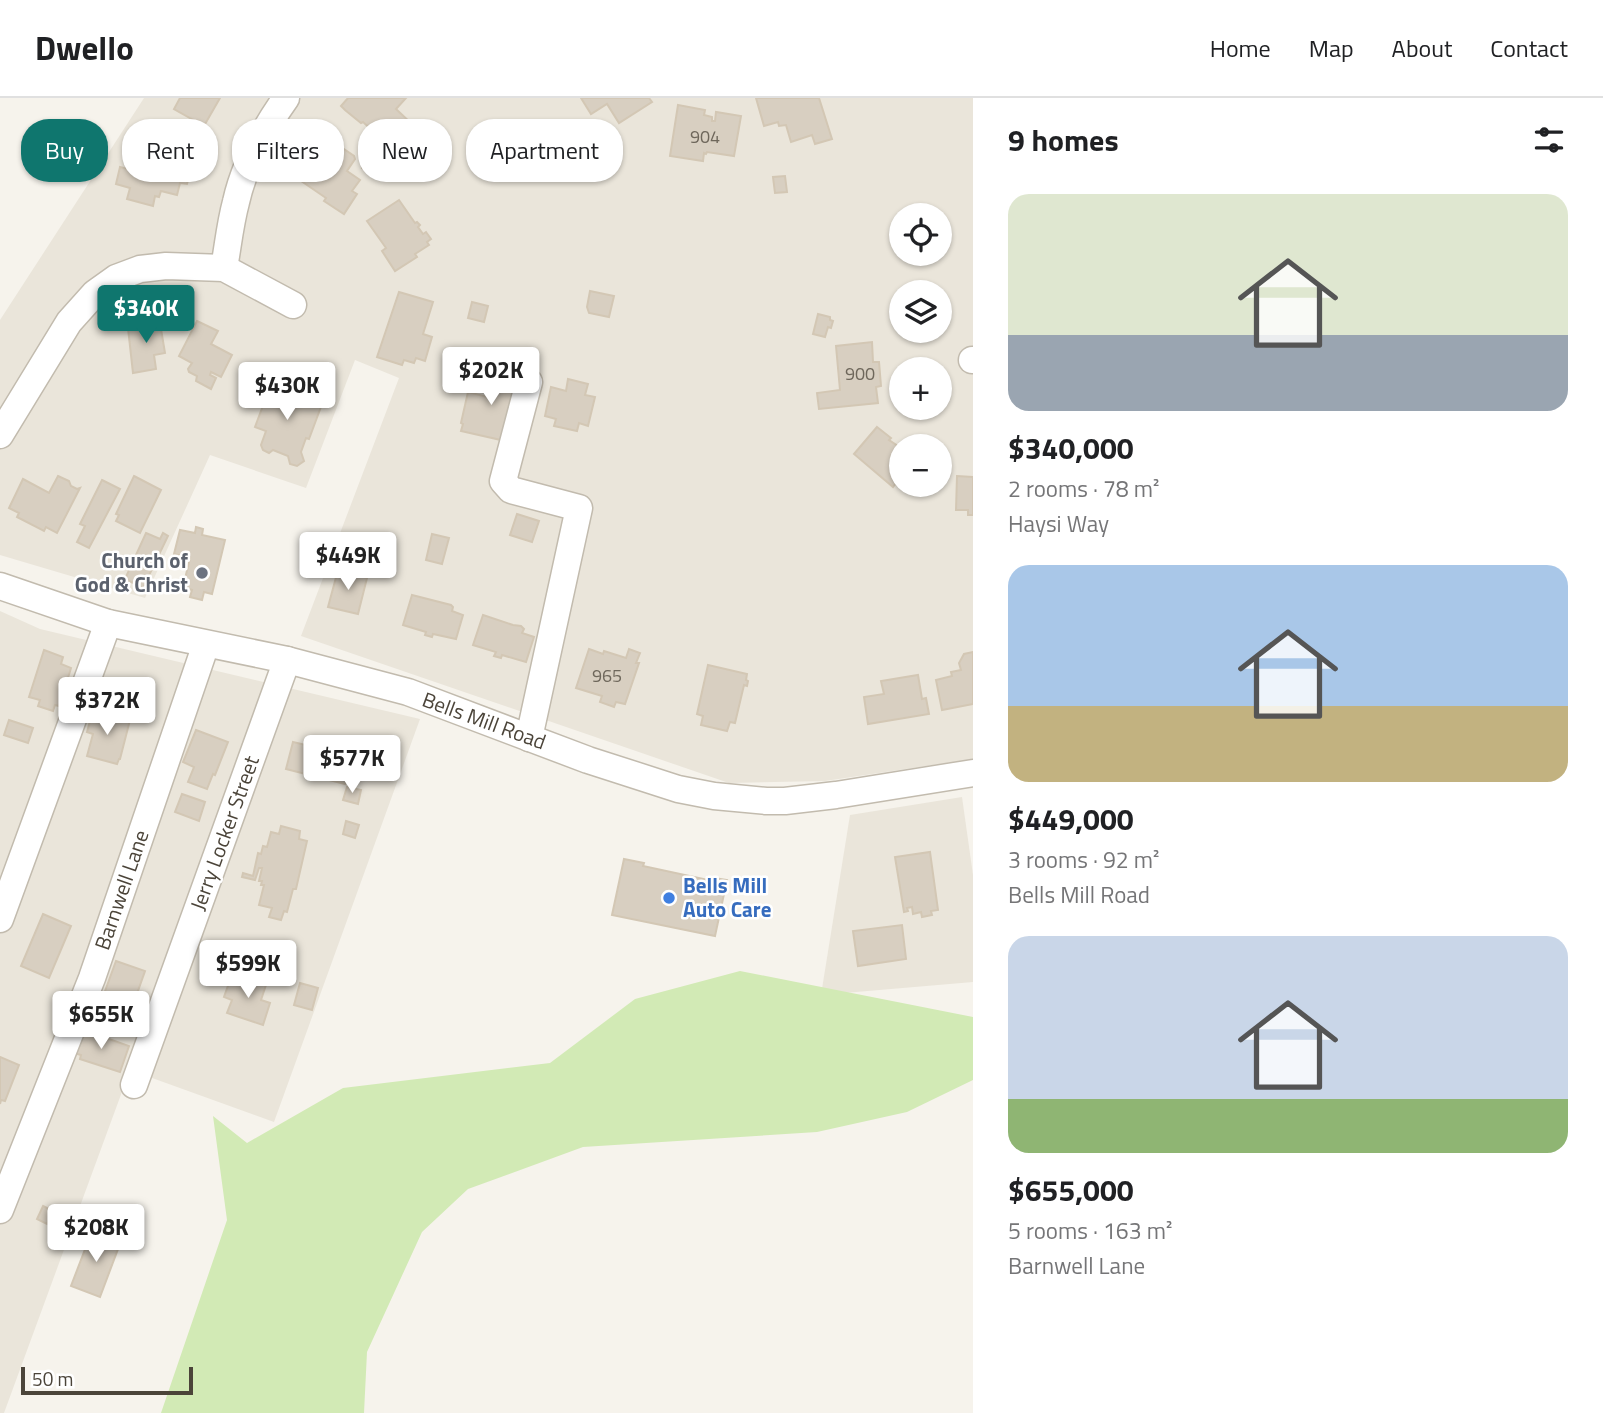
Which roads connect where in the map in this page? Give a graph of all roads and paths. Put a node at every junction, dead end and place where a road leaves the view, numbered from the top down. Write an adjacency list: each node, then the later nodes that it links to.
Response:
1 (286, 98): 2 (street)
2 (224, 268): 3 (street); 5 (street)
3 (293, 305)
4 (529, 382): 10 (street)
5 (0, 435)
6 (0, 586): 7 (street, Bells Mill Road)
7 (108, 623): 8 (street, Bells Mill Road); 12 (street)
8 (206, 644): 9 (street, Bells Mill Road); 14 (street, Barnwell Lane)
9 (287, 660): 10 (street, Bells Mill Road); 13 (street, Jerry Locker Street)
10 (529, 738): 11 (street, Bells Mill Road)
11 (973, 773)
12 (0, 919)
13 (134, 1085)
14 (0, 1210)

